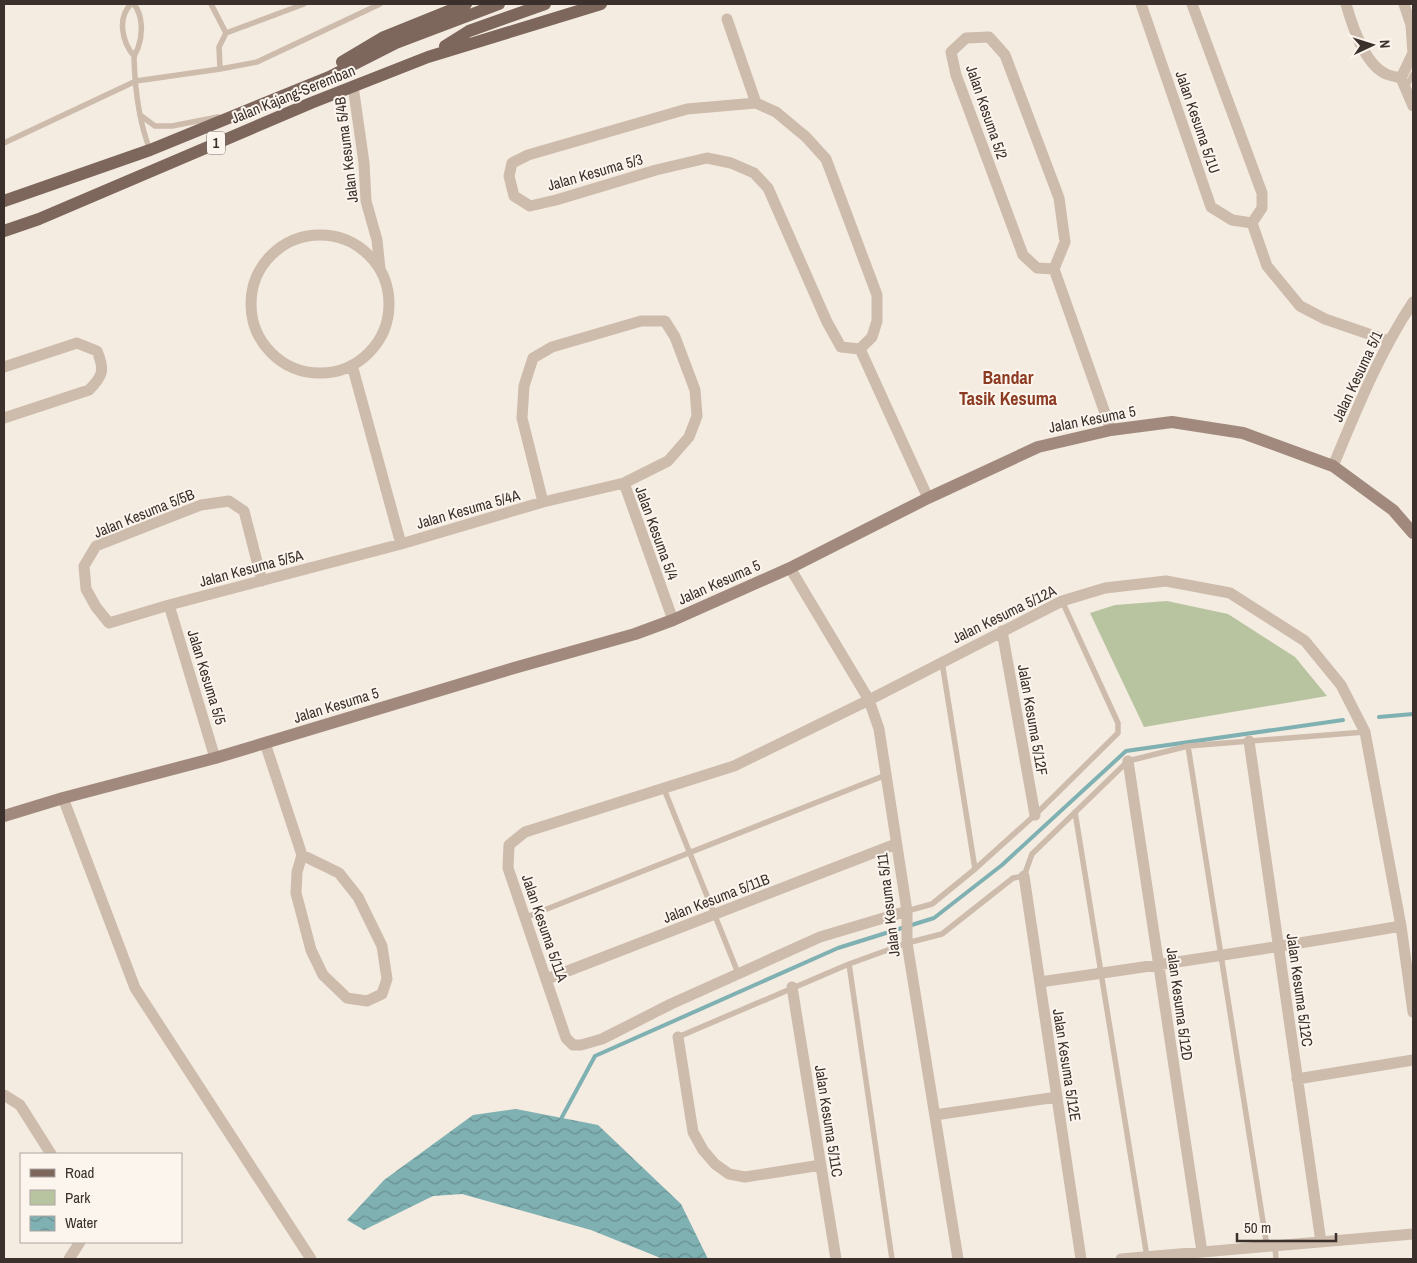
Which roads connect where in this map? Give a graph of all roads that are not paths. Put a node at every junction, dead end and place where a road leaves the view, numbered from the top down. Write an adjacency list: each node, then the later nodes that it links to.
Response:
1 (132, 4): 15 (lane); 15 (lane)
2 (211, 4): 14 (lane)
3 (304, 4): 14 (lane)
4 (380, 4): 17 (lane)
5 (466, 4): 19 (main road)
6 (499, 4): 19 (main road, Jalan Kajang-Seremban / 1)
7 (545, 4): 16 (main road)
8 (601, 4): 16 (main road, Jalan Kajang-Seremban / 1)
9 (1141, 4): 30 (street, Jalan Kesuma 5/1U)
10 (1192, 4): 30 (street)
11 (1346, 4): 21 (street)
12 (1404, 4): 21 (street)
13 (727, 19): 23 (street)
14 (226, 33): 17 (lane)
15 (134, 56): 20 (lane)
16 (428, 57): 22 (main road, Jalan Kajang-Seremban / 1)
17 (220, 69): 20 (lane)
18 (1413, 74): 21 (lane)
19 (329, 77): 25 (main road, Jalan Kajang-Seremban / 1)
20 (136, 81): 26 (lane); 27 (lane)
21 (1404, 83): 24 (street)
22 (353, 86): 31 (main road, Jalan Kajang-Seremban / 1); 32 (street, Jalan Kesuma 5/4B)
23 (756, 103): 36 (street); 36 (street, Jalan Kesuma 5/3)
24 (1413, 106)
25 (247, 111): 26 (lane); 28 (main road, Jalan Kajang-Seremban / 1)
26 (140, 115): 28 (lane)
27 (4, 143)
28 (150, 150): 29 (main road, Jalan Kajang-Seremban / 1)
29 (4, 201)
30 (1252, 223): 35 (street)
31 (4, 231)
32 (380, 269): 37 (street, Jalan Kesuma 5/4B); 37 (street, Jalan Kesuma 5/4B)
33 (1054, 269): 33 (street, Jalan Kesuma 5/2); 40 (street)
34 (1413, 302): 35 (street, Jalan Kesuma 5/1)
35 (1389, 341): 41 (street, Jalan Kesuma 5/1)
36 (860, 349): 43 (street)
37 (352, 365): 46 (street)
38 (4, 368): 39 (street)
39 (4, 418)
40 (1111, 430): 41 (street, Jalan Kesuma 5); 43 (street, Jalan Kesuma 5)
41 (1333, 466): 45 (street, Jalan Kesuma 5)
42 (624, 483): 44 (street, Jalan Kesuma 5/4A); 44 (street, Jalan Kesuma 5/4A); 51 (street, Jalan Kesuma 5/4)
43 (928, 498): 47 (street, Jalan Kesuma 5)
44 (543, 502): 46 (street, Jalan Kesuma 5/4A)
45 (1413, 533)
46 (401, 544): 48 (street, Jalan Kesuma 5/5A)
47 (790, 568): 51 (street, Jalan Kesuma 5); 55 (street, Jalan Kesuma 5/11)
48 (262, 581): 50 (street, Jalan Kesuma 5/5A); 52 (street, Jalan Kesuma 5/5B)
49 (1062, 601): 53 (street, Jalan Kesuma 5/12A); 56 (street, Jalan Kesuma 5/12A); 66 (lane)
50 (170, 604): 52 (street, Jalan Kesuma 5/5A); 60 (street, Jalan Kesuma 5/5)
51 (673, 620): 58 (street, Jalan Kesuma 5)
52 (109, 623)
53 (1002, 631): 54 (street, Jalan Kesuma 5/12A); 66 (street, Jalan Kesuma 5/12F)
54 (942, 662): 55 (street, Jalan Kesuma 5/12A); 71 (lane)
55 (869, 700): 62 (street, Jalan Kesuma 5/11); 63 (street, Jalan Kesuma 5/11A)
56 (1365, 732): 57 (lane); 76 (street, Jalan Kesuma 5/12A)
57 (1249, 741): 59 (lane); 78 (street, Jalan Kesuma 5/12C)
58 (265, 742): 60 (street, Jalan Kesuma 5); 70 (street)
59 (1188, 746): 61 (lane); 79 (lane)
60 (215, 758): 64 (street, Jalan Kesuma 5)
61 (1128, 761): 65 (lane); 81 (street, Jalan Kesuma 5/12D)
62 (886, 775): 68 (street, Jalan Kesuma 5/11); 69 (lane)
63 (664, 789): 69 (lane); 74 (street, Jalan Kesuma 5/11A)
64 (63, 798): 67 (street, Jalan Kesuma 5); 103 (street)
65 (1075, 812): 72 (lane); 83 (lane)
66 (1035, 814): 71 (lane)
67 (4, 816)
68 (896, 844): 73 (street, Jalan Kesuma 5/11B); 75 (street, Jalan Kesuma 5/11)
69 (690, 852): 73 (lane); 74 (lane)
70 (302, 855): 70 (street)
71 (975, 869): 75 (lane)
72 (1024, 876): 77 (lane); 85 (street, Jalan Kesuma 5/12E)
73 (715, 914): 82 (lane); 84 (street, Jalan Kesuma 5/11B)
74 (524, 918): 84 (street, Jalan Kesuma 5/11A)
75 (907, 921): 77 (street, Jalan Kesuma 5/11); 82 (street, Jalan Kesuma 5/11A)
76 (1401, 926): 78 (street); 87 (street, Jalan Kesuma 5/12A)
77 (908, 943): 80 (lane); 93 (street, Jalan Kesuma 5/11)
78 (1279, 948): 79 (street); 90 (street, Jalan Kesuma 5/12C)
79 (1221, 954): 81 (street); 99 (lane)
80 (849, 964): 86 (lane); 105 (lane)
81 (1159, 964): 83 (street); 100 (street, Jalan Kesuma 5/12D)
82 (738, 973): 84 (street, Jalan Kesuma 5/11A)
83 (1101, 973): 85 (street); 101 (lane)
84 (547, 979)
85 (1040, 982): 92 (street, Jalan Kesuma 5/12E)
86 (792, 987): 88 (lane); 95 (street, Jalan Kesuma 5/11C)
87 (1413, 1004)
88 (678, 1036): 95 (street)
89 (1413, 1060): 90 (street)
90 (1297, 1079): 97 (street, Jalan Kesuma 5/12C)
91 (4, 1095): 94 (street)
92 (1057, 1097): 93 (street); 107 (street, Jalan Kesuma 5/12E)
93 (935, 1115): 106 (street, Jalan Kesuma 5/11)
94 (50, 1153)
95 (821, 1165): 104 (street, Jalan Kesuma 5/11C)
96 (1413, 1234): 97 (street)
97 (1321, 1242): 99 (street)
98 (79, 1243): 102 (street)
99 (1271, 1246): 100 (street); 109 (lane)
100 (1202, 1252): 101 (street)
101 (1147, 1258): 108 (street)
102 (69, 1259)
103 (311, 1259)
104 (836, 1259)
105 (892, 1259)
106 (958, 1259)
107 (1081, 1259)
108 (1121, 1259)
109 (1276, 1259)

